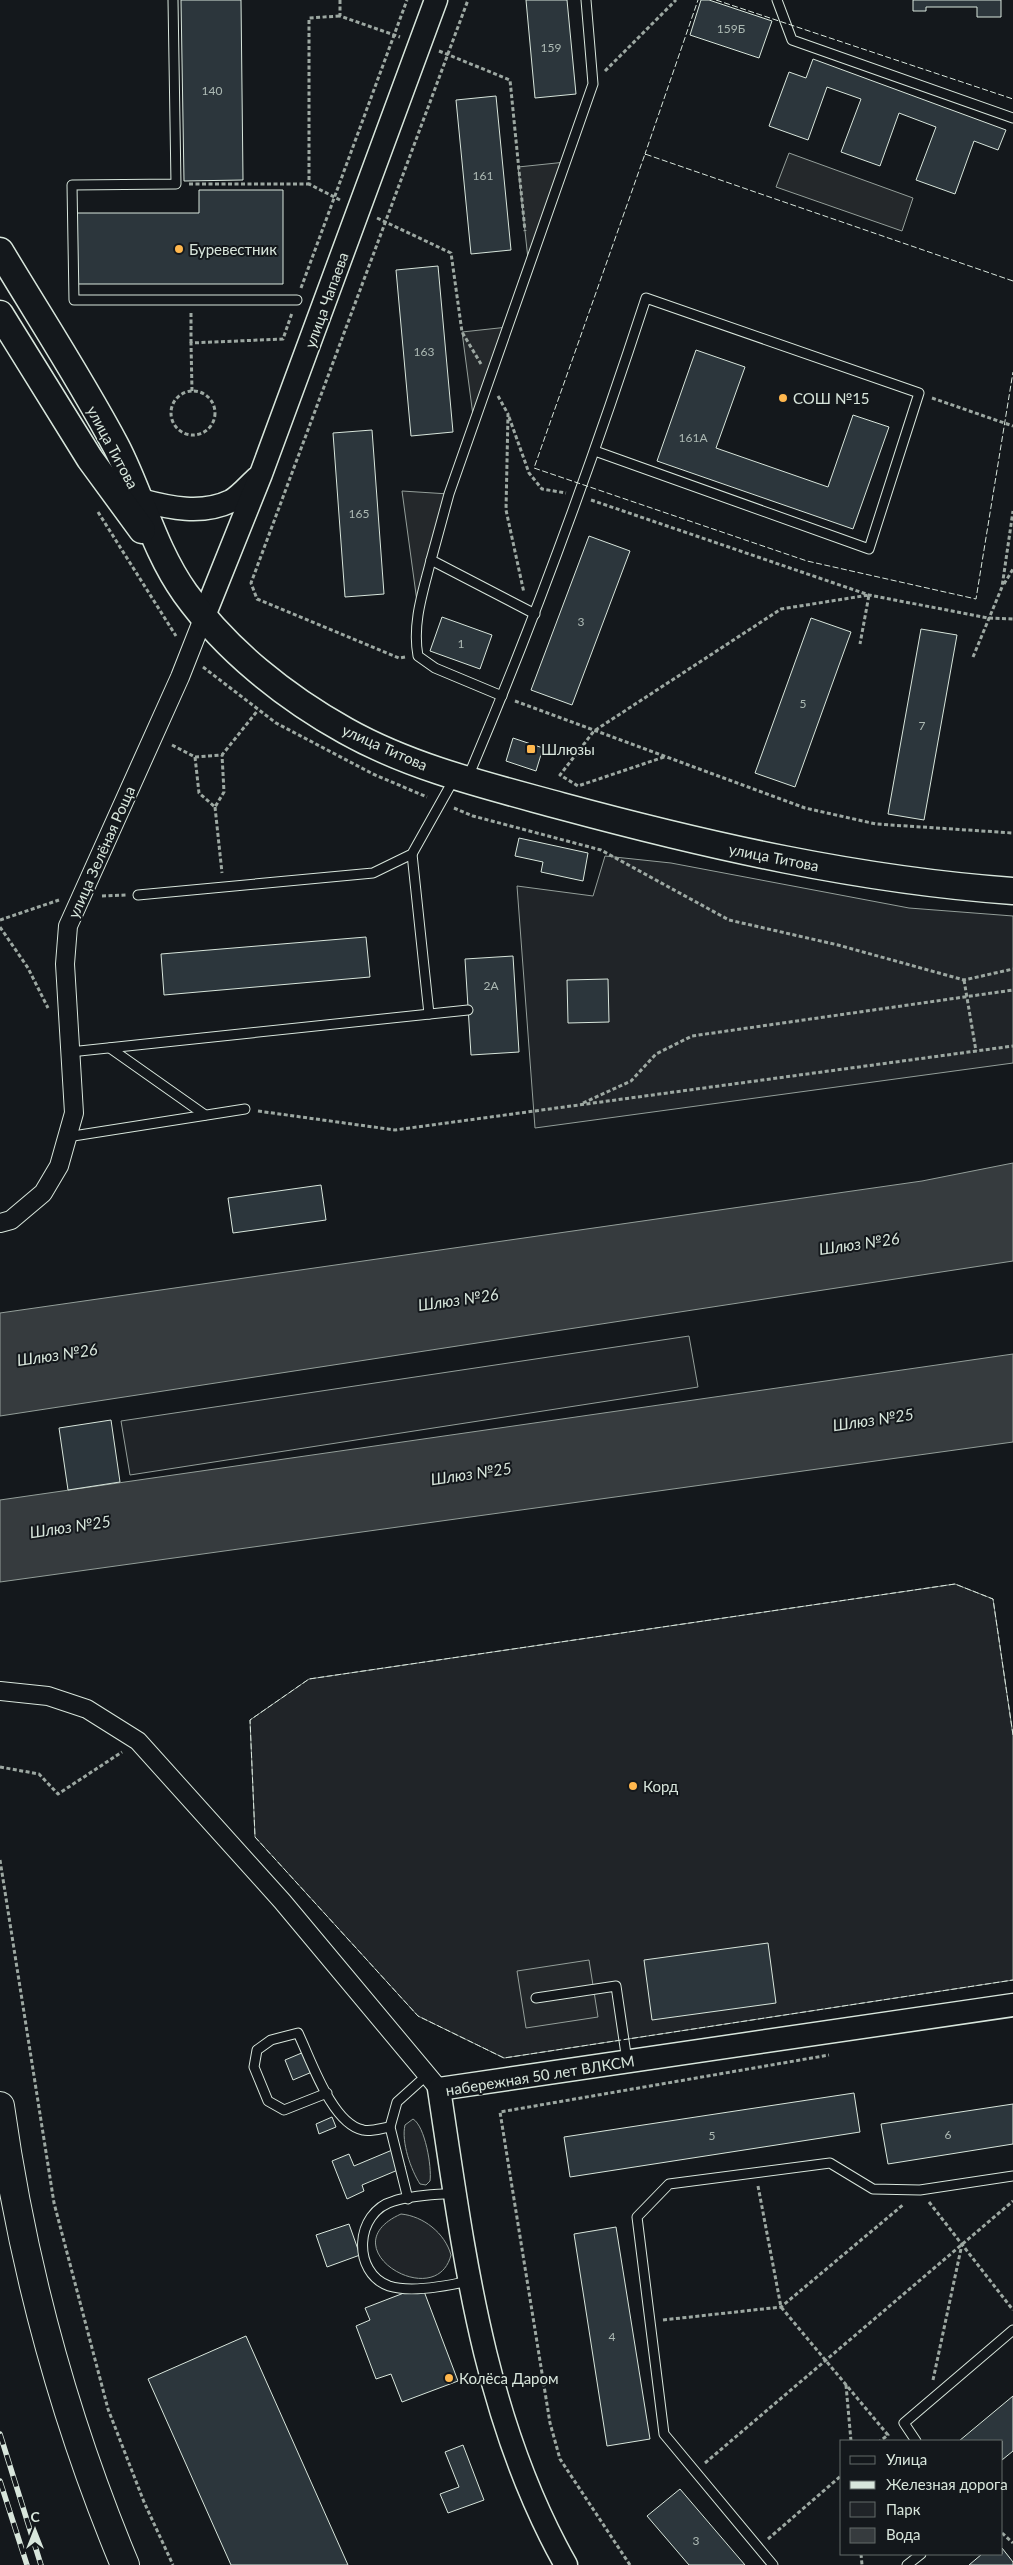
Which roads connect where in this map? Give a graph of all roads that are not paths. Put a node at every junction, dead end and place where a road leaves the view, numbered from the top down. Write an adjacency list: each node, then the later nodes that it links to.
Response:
1 (173, 0): 7 (lane)
2 (436, 0): 10 (street, улица Чапаева)
3 (586, 0): 13 (lane)
4 (777, 0): 5 (lane)
5 (1013, 118)
6 (0, 251): 11 (main road, улица Титова)
7 (297, 300)
8 (0, 314): 12 (main road)
9 (596, 451): 9 (lane); 14 (lane)
10 (261, 474): 11 (street, улица Чапаева); 15 (street)
11 (140, 500): 12 (main road, улица Титова)
12 (161, 557): 15 (main road, улица Титова)
13 (431, 560): 14 (lane); 16 (lane)
14 (534, 614): 16 (lane)
15 (204, 616): 17 (main road, улица Титова); 24 (street, улица Зелёная Роща)
16 (502, 696): 17 (lane)
17 (461, 778): 18 (lane); 19 (main road, улица Титова)
18 (412, 854): 20 (lane); 22 (lane)
19 (1013, 891)
20 (138, 895)
21 (468, 1010): 22 (lane)
22 (429, 1014): 23 (lane)
23 (110, 1048): 24 (lane); 26 (lane)
24 (70, 1052): 27 (street, улица Зелёная Роща)
25 (245, 1109): 26 (lane)
26 (205, 1115): 27 (lane)
27 (67, 1137): 28 (street, улица Зелёная Роща)
28 (0, 1223)
29 (0, 1690): 33 (street)
30 (536, 1998): 32 (lane)
31 (1013, 2005): 32 (street, набережная 50 лет ВЛКСМ)
32 (626, 2062): 33 (street, набережная 50 лет ВЛКСМ)
33 (433, 2082): 36 (lane); 38 (street, набережная 50 лет ВЛКСМ)
34 (327, 2093): 34 (lane); 36 (lane)
35 (0, 2106): 44 (highway)
36 (390, 2126): 39 (lane)
37 (1013, 2176): 46 (lane)
38 (454, 2193): 39 (lane); 40 (street, набережная 50 лет ВЛКСМ)
39 (408, 2199): 40 (lane)
40 (469, 2281): 45 (street, набережная 50 лет ВЛКСМ)
41 (1013, 2330): 42 (lane)
42 (915, 2440)
43 (920, 2555): 47 (lane)
44 (125, 2565)
45 (566, 2565)
46 (773, 2565)
47 (907, 2565)

